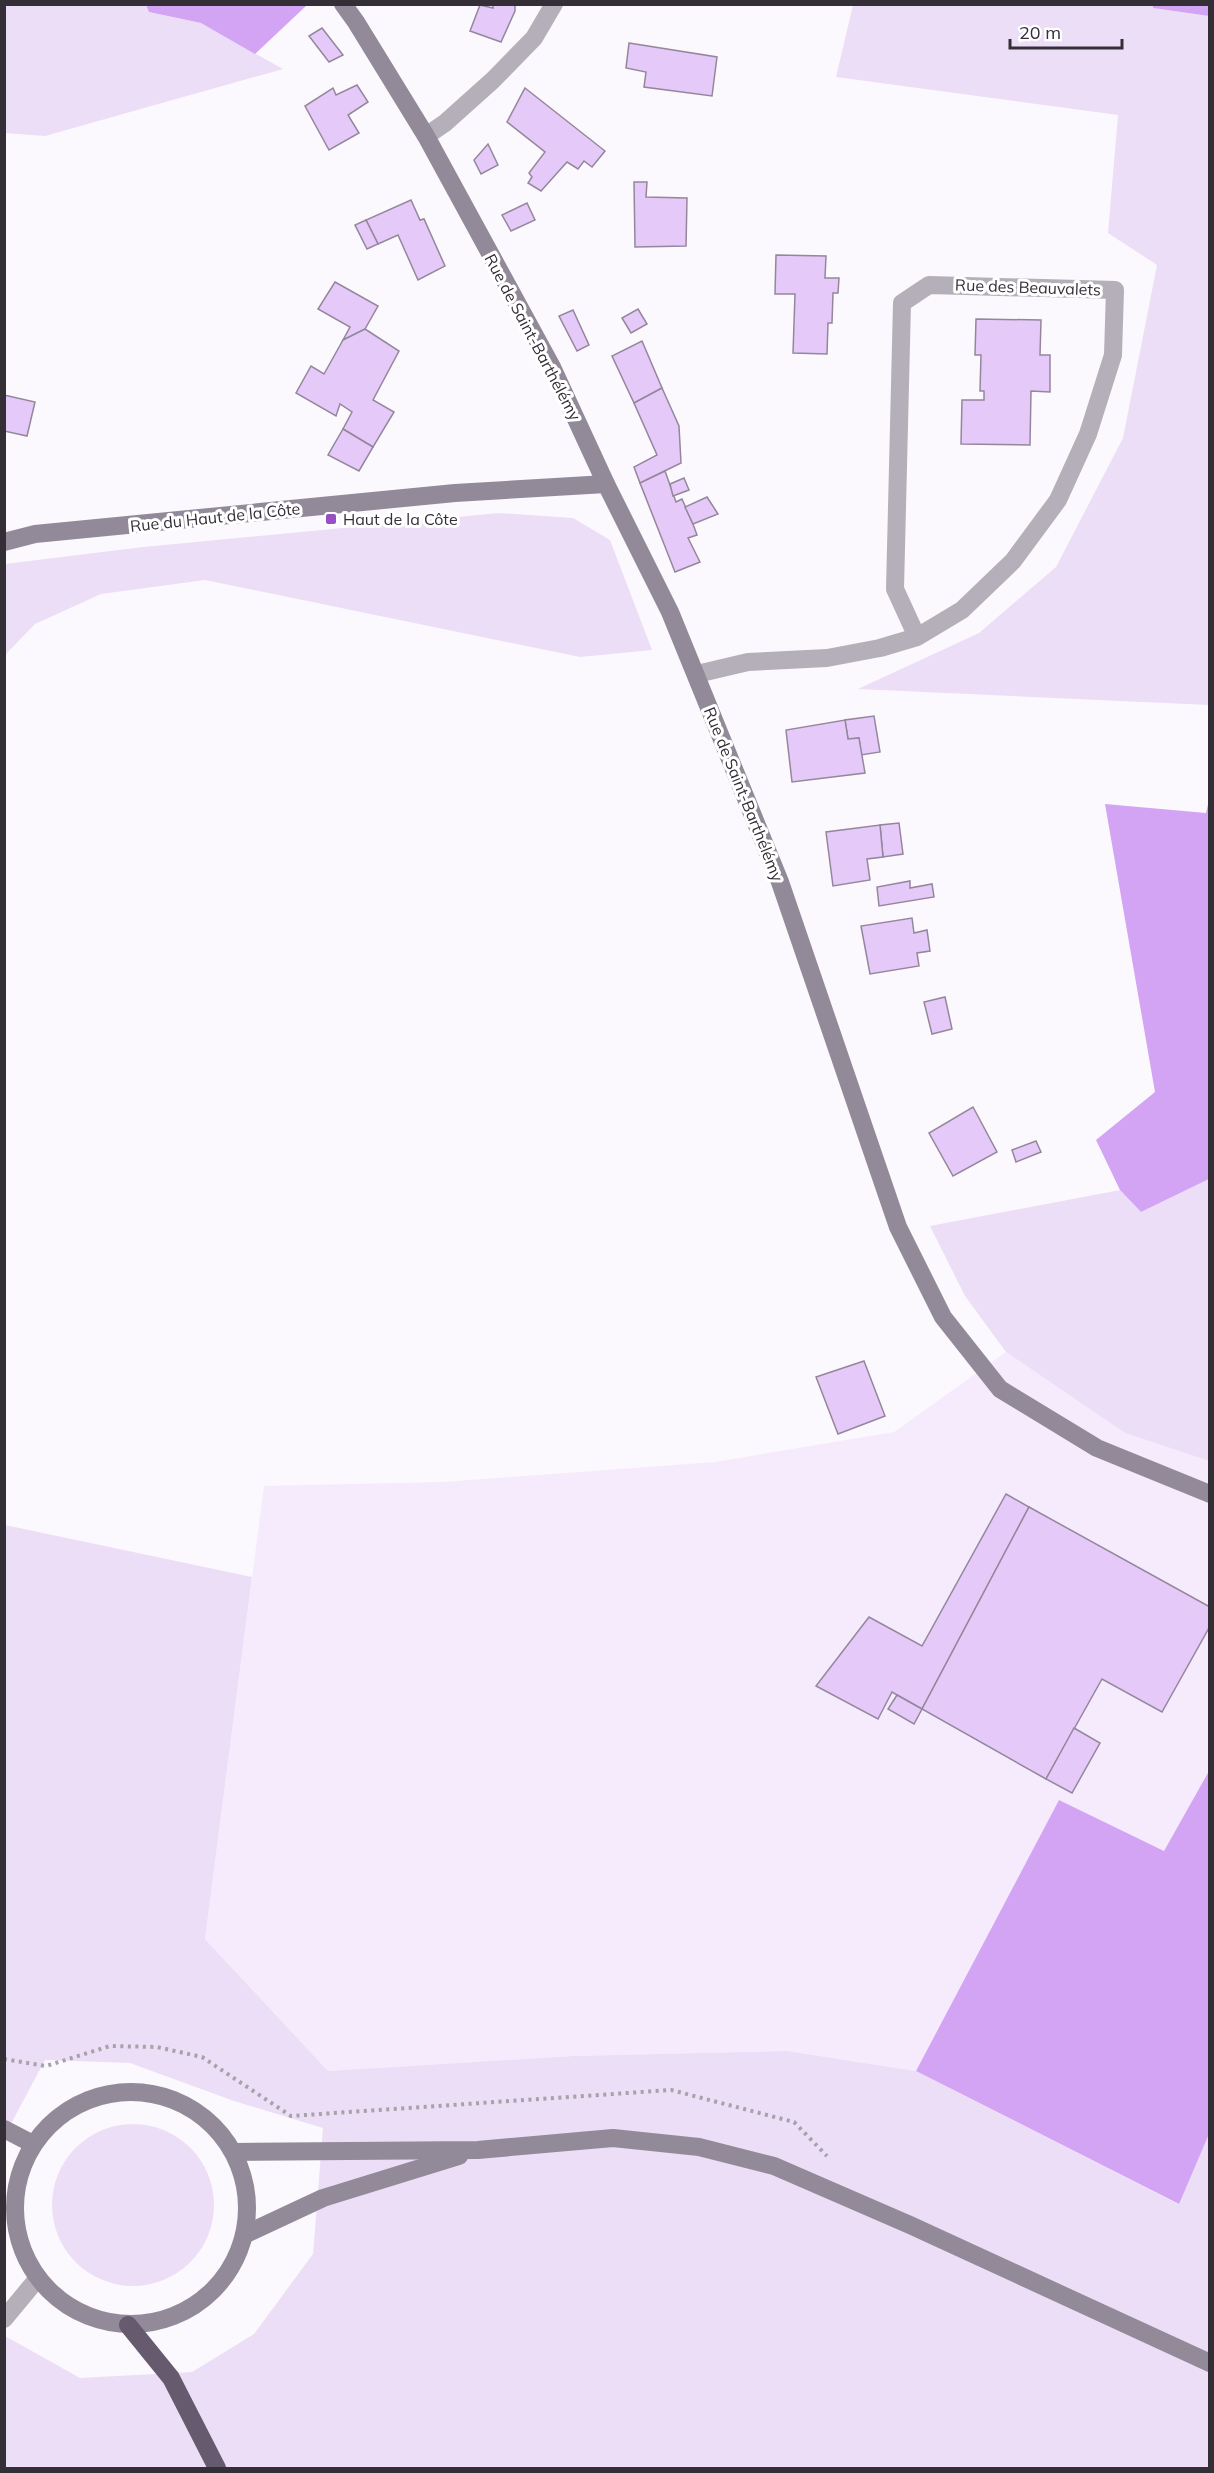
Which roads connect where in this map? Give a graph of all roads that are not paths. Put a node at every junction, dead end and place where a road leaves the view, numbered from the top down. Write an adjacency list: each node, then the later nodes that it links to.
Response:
1 (343, 4): 3 (street, Rue de Saint-Barthélémy)
2 (554, 4): 3 (street)
3 (426, 136): 4 (street, Rue de Saint-Barthélémy)
4 (606, 484): 5 (street, Rue du Haut de la Côte); 7 (street, Rue de Saint-Barthélémy)
5 (4, 542)
6 (917, 637): 6 (street, Rue des Beauvalets); 7 (street, Rue des Beauvalets)
7 (697, 674): 8 (street, Rue de Saint-Barthélémy)
8 (1209, 1494)
9 (4, 2129): 10 (street)
10 (33, 2144): 12 (street); 14 (street)
11 (478, 2150): 12 (street); 13 (street); 17 (street)
12 (234, 2152): 13 (street)
13 (246, 2234): 16 (street)
14 (38, 2278): 15 (street); 16 (street)
15 (4, 2319)
16 (128, 2325): 18 (highway)
17 (1209, 2363)
18 (217, 2469)

